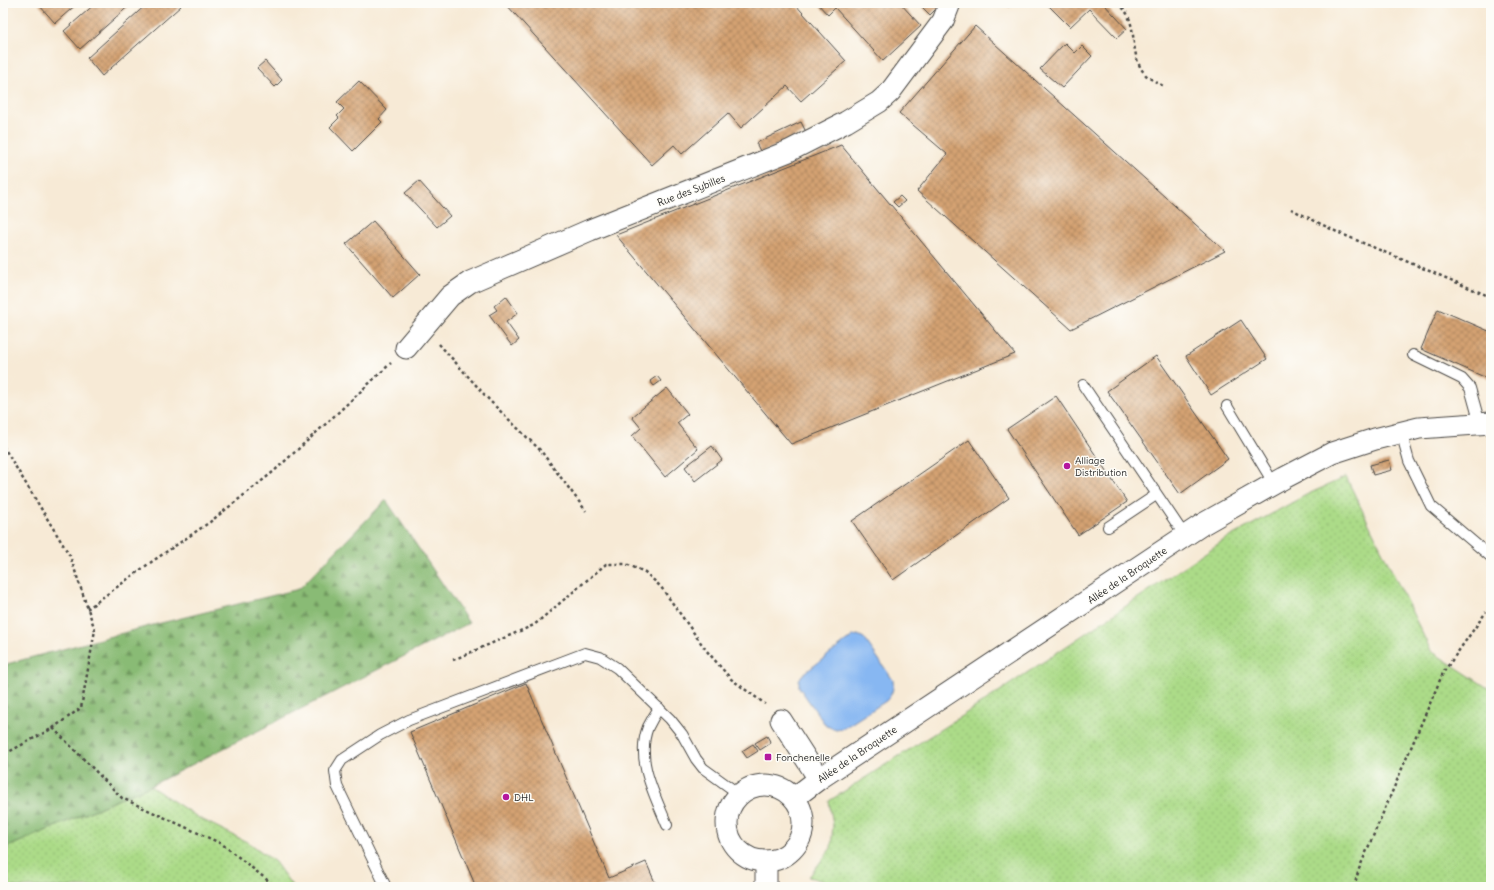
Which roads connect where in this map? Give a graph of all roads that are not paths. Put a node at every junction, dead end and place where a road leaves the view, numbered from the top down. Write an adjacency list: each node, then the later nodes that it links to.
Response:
1 (950, 3): 2 (street, Rue des Sybilles)
2 (406, 348)
3 (1413, 355): 6 (lane)
4 (1083, 385): 9 (lane)
5 (1227, 406): 8 (lane)
6 (1486, 423): 7 (street, Allée de la Broquette)
7 (1401, 432): 8 (street, Allée de la Broquette); 12 (lane)
8 (1274, 484): 11 (street, Allée de la Broquette)
9 (1156, 495): 10 (lane); 11 (lane)
10 (1108, 527)
11 (1185, 536): 15 (street, Allée de la Broquette)
12 (1491, 557)
13 (659, 708): 16 (lane); 18 (lane); 20 (lane)
14 (781, 720): 15 (street)
15 (819, 779): 17 (street, Allée de la Broquette)
16 (739, 794): 17 (street); 19 (street)
17 (794, 798): 19 (street)
18 (667, 825)
19 (766, 862): 21 (street)
20 (386, 887)
21 (766, 887)

